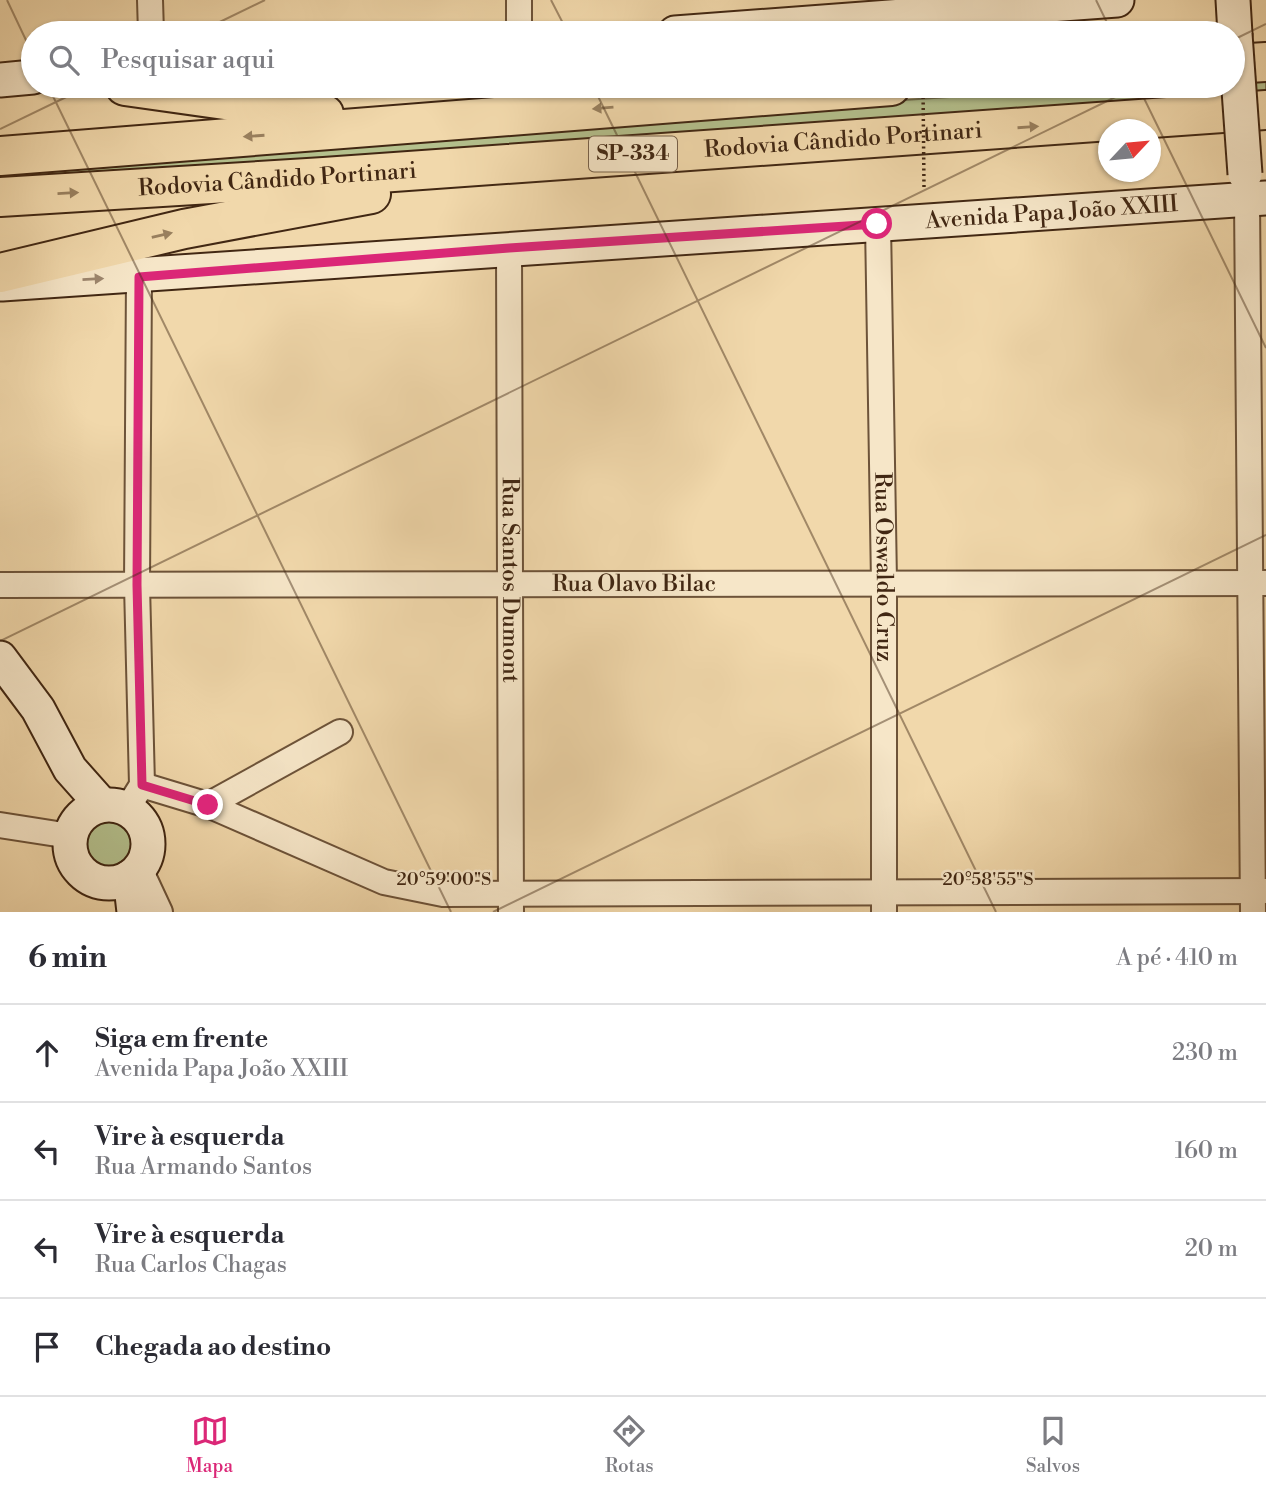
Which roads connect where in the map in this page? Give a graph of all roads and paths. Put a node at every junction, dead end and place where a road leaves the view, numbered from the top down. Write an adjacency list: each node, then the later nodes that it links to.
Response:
1 (150, 0): 6 (street)
2 (519, 0): 7 (street)
3 (1117, 0): 5 (main road)
4 (1233, 0): 9 (main road)
5 (899, 7): 8 (main road)
6 (151, 21)
7 (519, 21)
8 (778, 21)
9 (1233, 21)
10 (1245, 53): 11 (highway)
11 (1266, 62)
12 (21, 78): 13 (main road)
13 (0, 79)
14 (212, 98): 19 (highway)
15 (738, 98): 19 (highway, Rodovia Cândido Portinari / SP-334, one-way to 19)
16 (923, 98): 22 (path, bridge)
17 (1241, 98): 23 (main road, bridge)
18 (1266, 110): 21 (highway, Rodovia Cândido Portinari / SP-334, one-way to 18)
19 (522, 115): 20 (highway, Rodovia Cândido Portinari / SP-334, one-way to 20)
20 (0, 156)
21 (529, 161): 24 (highway, Rodovia Cândido Portinari / SP-334, one-way to 21); 27 (highway, one-way to 21)
22 (924, 188)
23 (1253, 191): 25 (main road, Avenida Papa João XXIII); 32 (street)
24 (0, 197)
25 (877, 224): 26 (main road, Avenida Papa João XXIII); 30 (street, Rua Oswaldo Cruz)
26 (509, 248): 28 (main road, Avenida Papa João XXIII); 31 (street, Rua Santos Dumont)
27 (0, 273)
28 (139, 277): 29 (main road, Avenida Papa João XXIII, one-way to 28); 34 (street)
29 (0, 284)
30 (884, 582): 31 (street, Rua Olavo Bilac); 32 (street, Rua Olavo Bilac); 43 (street, Rua Oswaldo Cruz)
31 (509, 583): 34 (street, Rua Olavo Bilac); 44 (street, Rua Santos Dumont)
32 (1259, 583): 42 (street)
33 (0, 584): 34 (street, Rua Olavo Bilac)
34 (137, 585): 38 (street)
35 (0, 658): 38 (main road)
36 (340, 732): 37 (street)
37 (208, 805): 38 (street); 44 (street)
38 (104, 810): 39 (street); 40 (main road); 41 (main road)
39 (0, 825)
40 (135, 873): 41 (main road); 46 (main road); 47 (street)
41 (94, 881): 45 (main road)
42 (1257, 898): 43 (street)
43 (884, 902): 44 (street)
44 (511, 903)
45 (109, 912)
46 (134, 912)
47 (160, 912)

